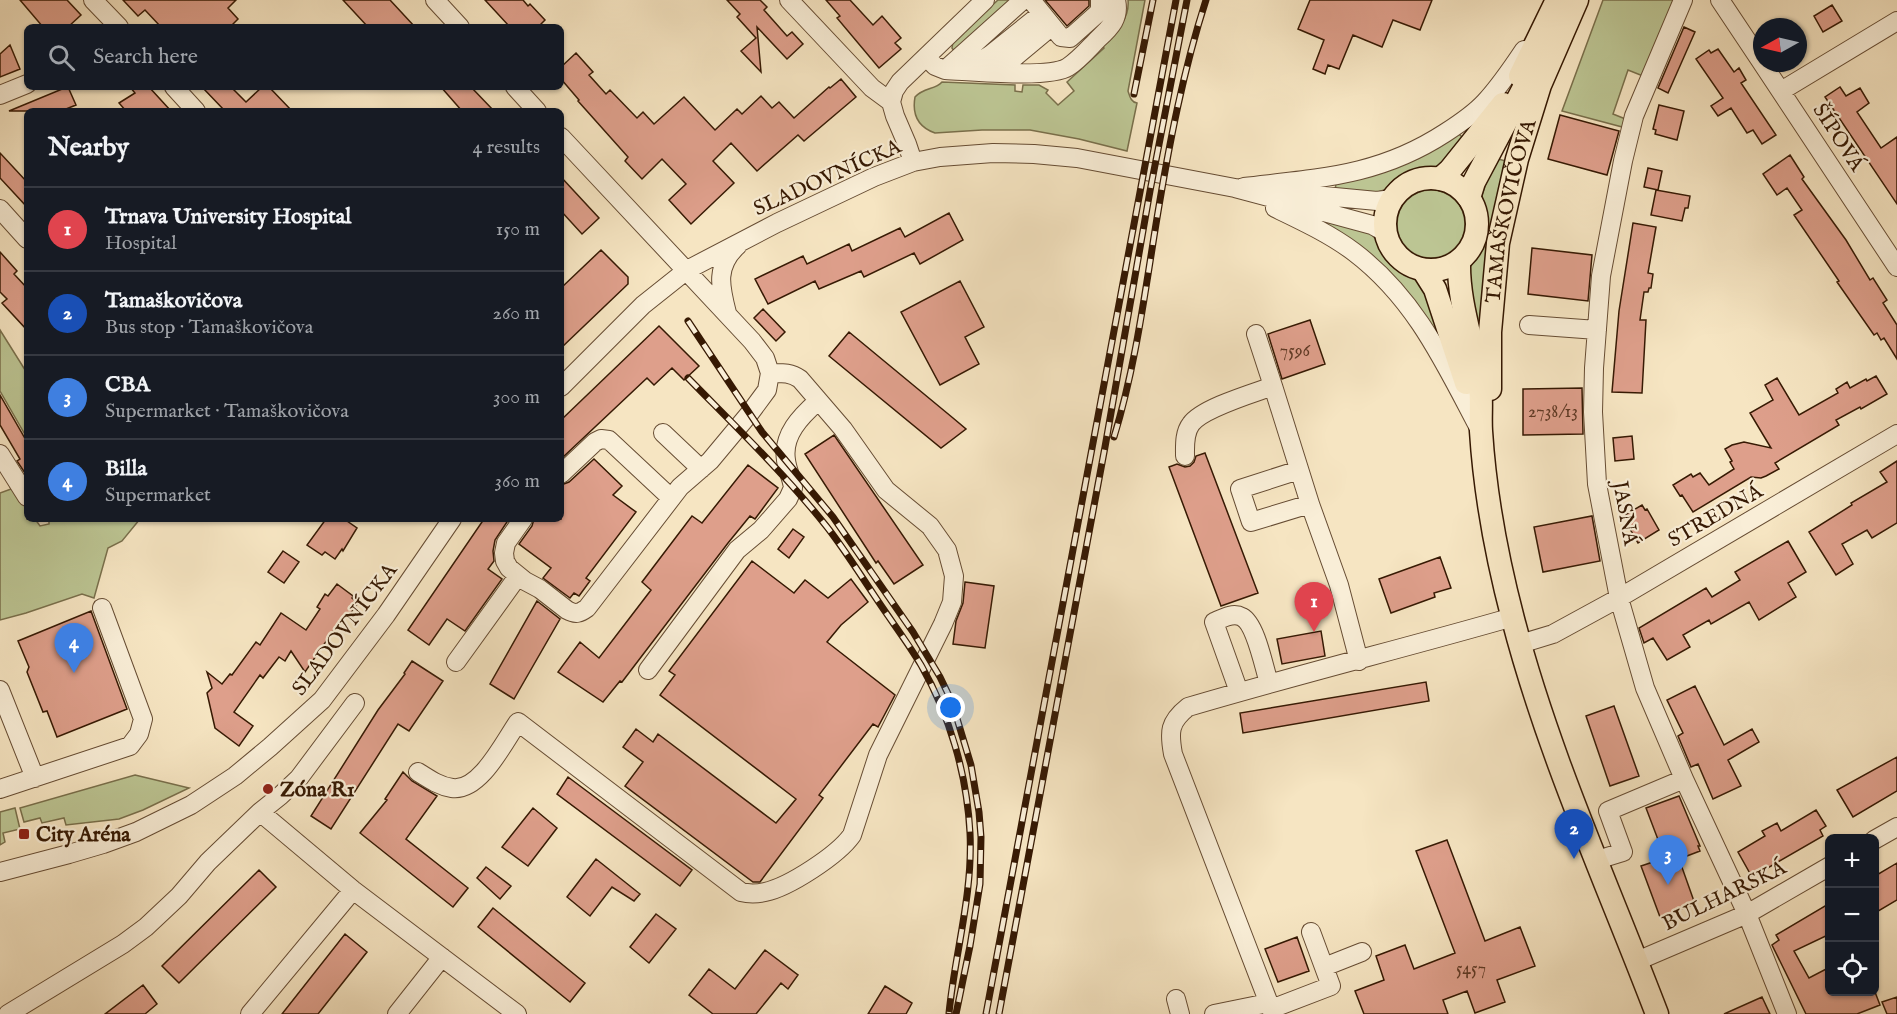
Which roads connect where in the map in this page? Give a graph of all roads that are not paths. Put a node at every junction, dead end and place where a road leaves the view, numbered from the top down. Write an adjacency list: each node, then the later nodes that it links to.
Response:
1 (93, 0): 14 (street)
2 (435, 0): 15 (street)
3 (789, 0): 28 (street)
4 (985, 0): 17 (street)
5 (1023, 0): 18 (street)
6 (1100, 0): 12 (street)
7 (1116, 0): 22 (street)
8 (1576, 0): 35 (main road); 53 (main road, TAMAŠKOVIČOVA)
9 (1683, 0): 47 (street, JASNÁ)
10 (1720, 0): 16 (street, ŠÍPOVÁ)
11 (1555, 3): 33 (main road); 34 (street)
12 (1046, 19): 19 (street); 20 (street); 22 (street)
13 (1897, 21): 26 (street)
14 (115, 24)
15 (457, 24)
16 (1753, 50)
17 (926, 57): 18 (street); 28 (street)
18 (945, 70): 19 (street)
19 (964, 71): 20 (street)
20 (990, 72): 22 (street)
21 (1768, 72): 26 (street, ŠÍPOVÁ)
22 (1052, 73)
23 (24, 85): 27 (street)
24 (177, 90): 29 (street)
25 (518, 90): 30 (street)
26 (1781, 91): 42 (street, ŠÍPOVÁ)
27 (0, 95)
28 (891, 102): 32 (street)
29 (193, 108)
30 (534, 108)
31 (564, 140): 43 (street)
32 (912, 162): 34 (street, SLADOVNÍCKA); 40 (street, SLADOVNÍCKA)
33 (1440, 179): 35 (main road); 36 (main road)
34 (1235, 188): 36 (street, SLADOVNÍCKA); 38 (street, SLADOVNÍCKA); 53 (street)
35 (1469, 198): 41 (main road)
36 (1392, 199): 38 (main road)
37 (0, 209): 39 (street)
38 (1385, 232): 44 (main road)
39 (24, 236)
40 (744, 240): 43 (street, SLADOVNÍCKA); 45 (street)
41 (1459, 261): 44 (main road); 53 (main road, TAMAŠKOVIČOVA)
42 (1897, 267)
43 (687, 270): 45 (street); 50 (street, SLADOVNÍCKA)
44 (1423, 270): 53 (main road)
45 (727, 314): 49 (street)
46 (1529, 325): 47 (street)
47 (1597, 330): 67 (street, JASNÁ)
48 (1256, 334): 51 (street)
49 (770, 373): 52 (street); 58 (street)
50 (564, 384)
51 (1273, 386): 57 (street); 59 (street)
52 (818, 401): 73 (street); 78 (street)
53 (1481, 432): 69 (main road, TAMAŠKOVIČOVA)
54 (663, 433): 58 (street)
55 (1897, 434): 67 (street, STREDNÁ)
56 (0, 454): 61 (street)
57 (1185, 456)
58 (701, 469): 62 (street)
59 (1299, 470): 63 (street); 63 (street)
60 (564, 471): 62 (street)
61 (24, 492)
62 (671, 498): 66 (street)
63 (1310, 504): 71 (street)
64 (450, 522): 87 (street, SLADOVNÍCKA)
65 (521, 522): 66 (street)
66 (518, 576): 72 (street)
67 (1619, 598): 70 (street, STREDNÁ); 80 (street, JASNÁ)
68 (102, 608): 79 (street)
69 (1513, 617): 70 (main road, TAMAŠKOVIČOVA); 71 (street)
70 (1520, 644): 85 (main road, TAMAŠKOVIČOVA)
71 (1359, 661): 74 (street)
72 (456, 662)
73 (648, 670)
74 (1269, 683): 76 (street); 76 (street)
75 (0, 690): 79 (street)
76 (1239, 692): 95 (street)
77 (355, 703): 82 (street)
78 (418, 772)
79 (35, 778): 81 (street)
80 (1684, 779): 85 (street); 89 (street, JASNÁ)
81 (0, 789)
82 (260, 812): 88 (street); 96 (street)
83 (1897, 827): 84 (street)
84 (1879, 838)
85 (1597, 860): 93 (main road, TAMAŠKOVIČOVA)
86 (1825, 869): 89 (street, BULHARSKÁ)
87 (0, 872)
88 (353, 890): 92 (street); 97 (street)
89 (1747, 914): 93 (street, BULHARSKÁ); 102 (street, JASNÁ)
90 (1311, 932): 94 (street)
91 (1362, 952): 94 (street)
92 (442, 957): 98 (street); 99 (street)
93 (1637, 961): 101 (main road, TAMAŠKOVIČOVA)
94 (1324, 967): 95 (street)
95 (1271, 1009): 100 (street)
96 (8, 1014)
97 (250, 1014)
98 (397, 1014)
99 (517, 1014)
100 (1214, 1014)
101 (1657, 1014)
102 (1787, 1014)

